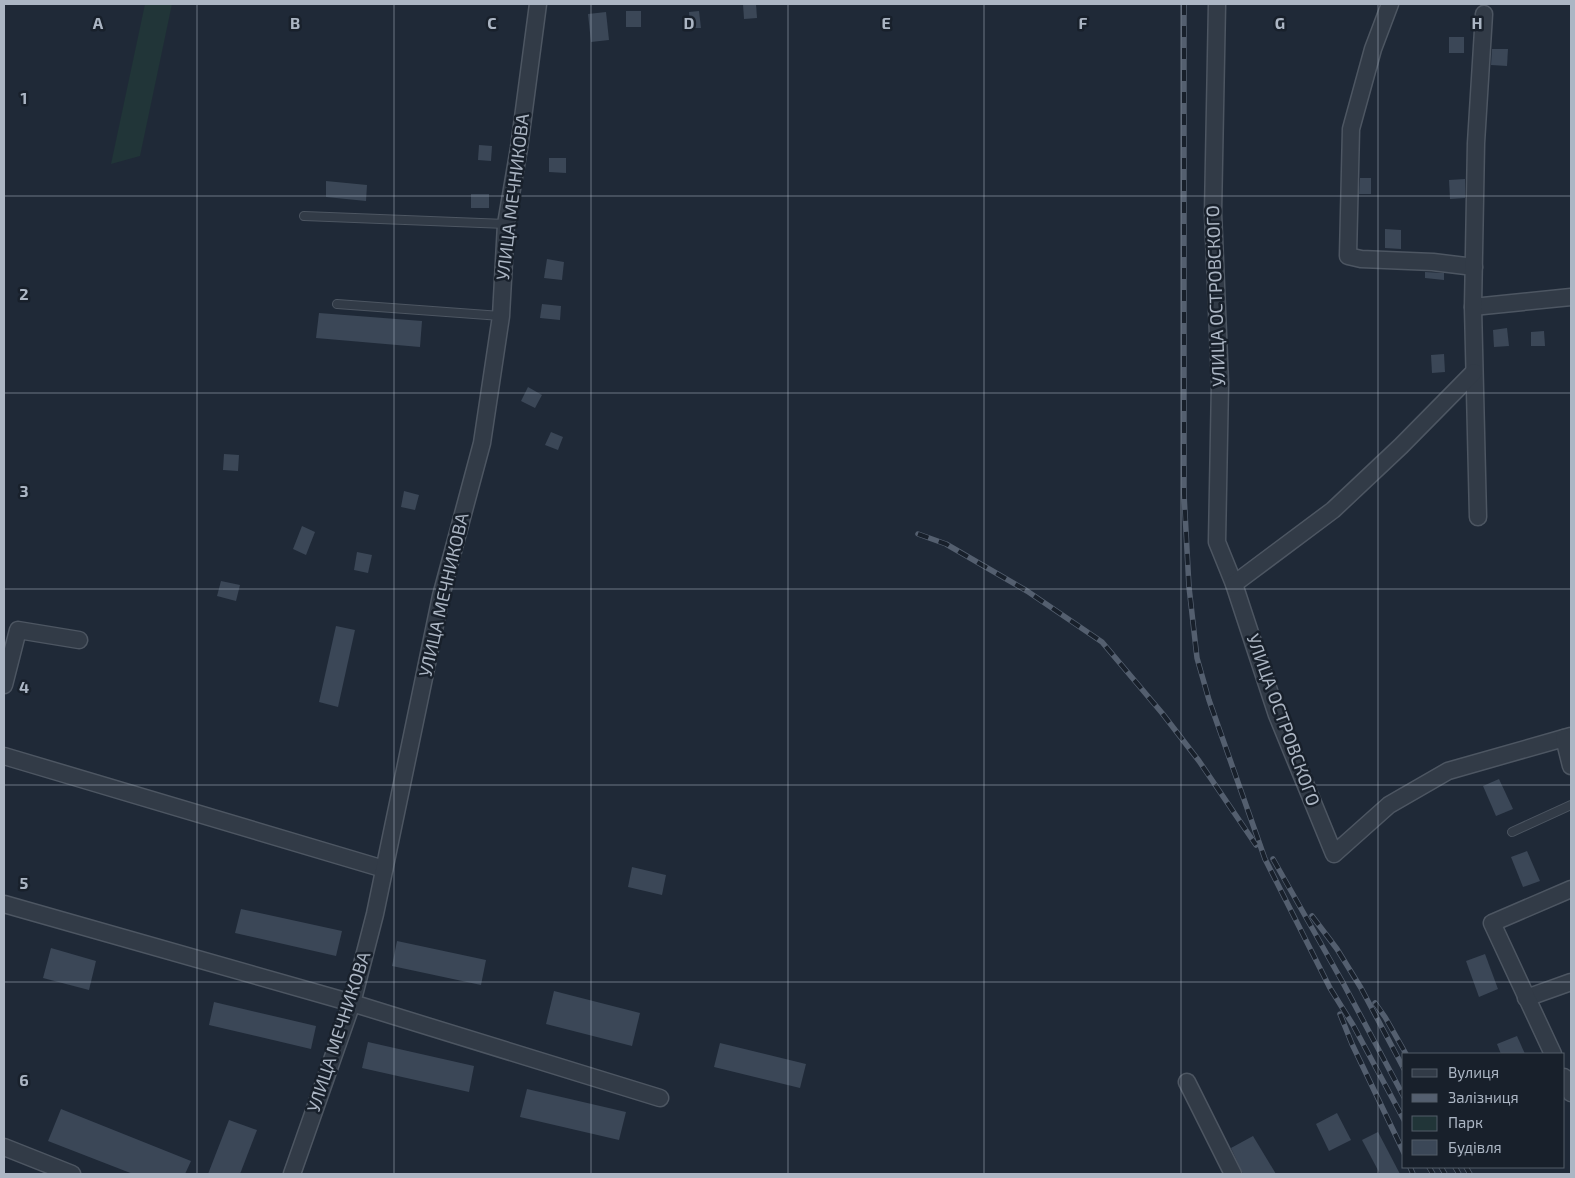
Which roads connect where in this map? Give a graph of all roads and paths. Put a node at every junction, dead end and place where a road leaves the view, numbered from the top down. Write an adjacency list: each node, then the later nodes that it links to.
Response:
1 (538, 4): 6 (street, УЛИЦА МЕЧНИКОВА)
2 (1217, 4): 14 (street, УЛИЦА ОСТРОВСКОГО)
3 (1390, 4): 7 (street)
4 (1484, 14): 7 (street)
5 (304, 216): 6 (lane)
6 (506, 224): 11 (street, УЛИЦА МЕЧНИКОВА)
7 (1474, 267): 10 (street)
8 (1571, 297): 10 (street)
9 (337, 304): 11 (lane)
10 (1473, 307): 12 (street)
11 (500, 316): 22 (street, УЛИЦА МЕЧНИКОВА)
12 (1474, 372): 13 (street); 14 (street)
13 (1478, 517)
14 (1234, 584): 17 (street, УЛИЦА ОСТРОВСКОГО)
15 (79, 640): 16 (street)
16 (4, 686)
17 (1568, 737): 19 (street)
18 (4, 756): 22 (street)
19 (1571, 766)
20 (1571, 805): 21 (lane)
21 (1512, 832)
22 (384, 869): 27 (street, УЛИЦА МЕЧНИКОВА)
23 (1571, 889): 26 (street)
24 (4, 904): 27 (street)
25 (1571, 982): 26 (street)
26 (1526, 998): 28 (street)
27 (352, 1003): 30 (street); 33 (street, УЛИЦА МЕЧНИКОВА)
28 (1552, 1053)
29 (1187, 1082): 34 (street)
30 (660, 1098)
31 (4, 1147): 32 (street)
32 (72, 1174)
33 (292, 1174)
34 (1233, 1174)

